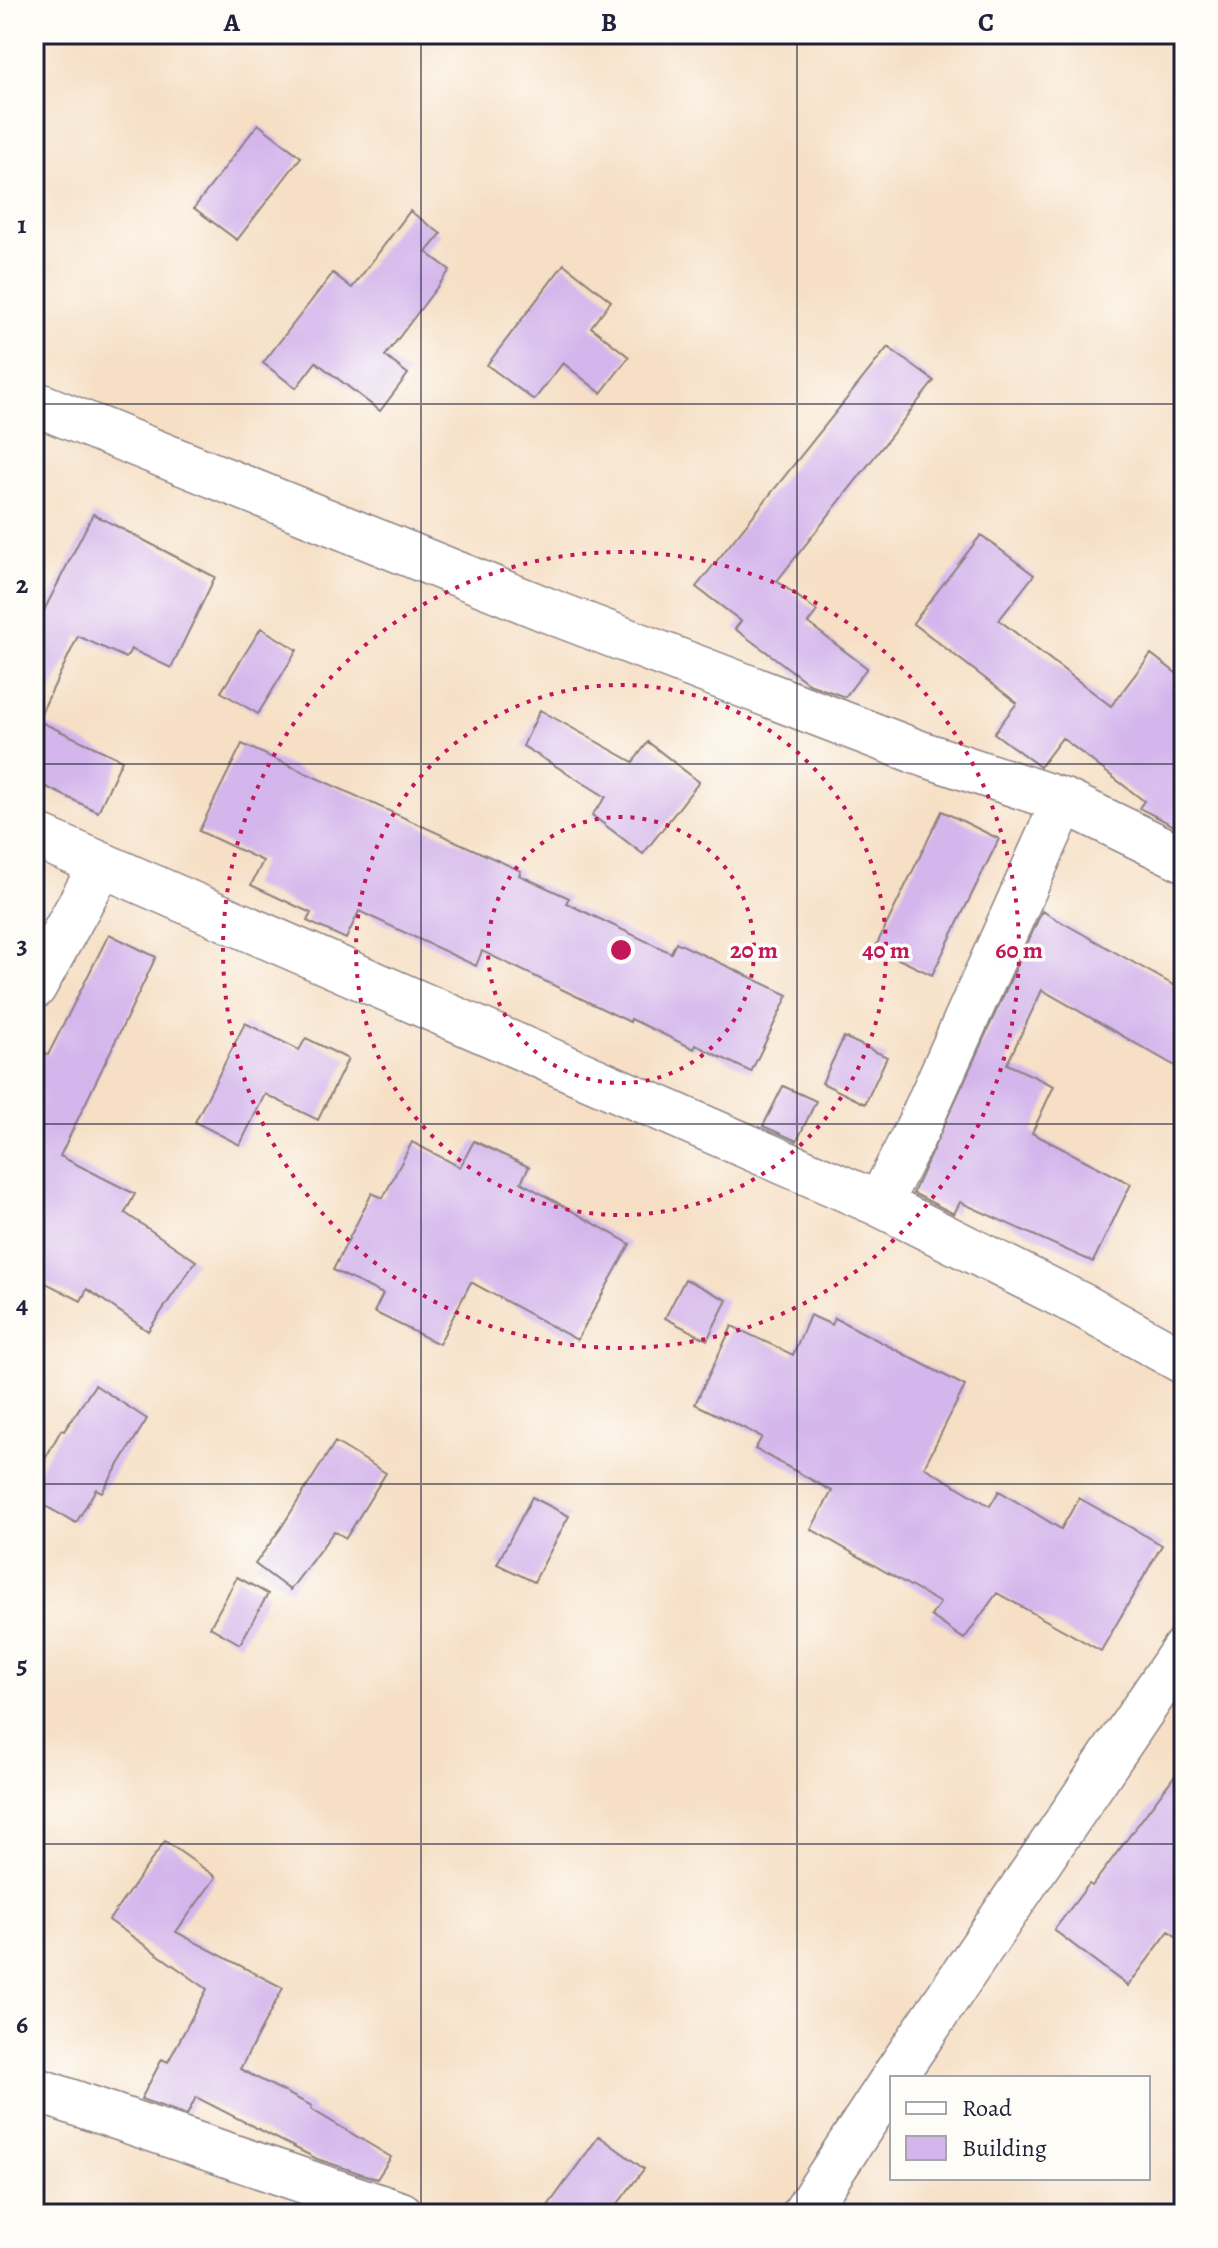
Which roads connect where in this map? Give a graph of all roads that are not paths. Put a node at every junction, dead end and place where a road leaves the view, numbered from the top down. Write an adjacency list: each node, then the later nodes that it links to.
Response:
1 (34, 403): 2 (street)
2 (1064, 801): 4 (street); 7 (street)
3 (34, 835): 5 (street)
4 (1184, 859)
5 (101, 866): 6 (street); 7 (street)
6 (34, 987)
7 (879, 1204): 8 (street)
8 (1184, 1362)
9 (1184, 1649): 10 (street)
10 (895, 2076)
11 (890, 2084): 14 (street)
12 (34, 2089): 13 (street)
13 (401, 2214)
14 (804, 2214)

